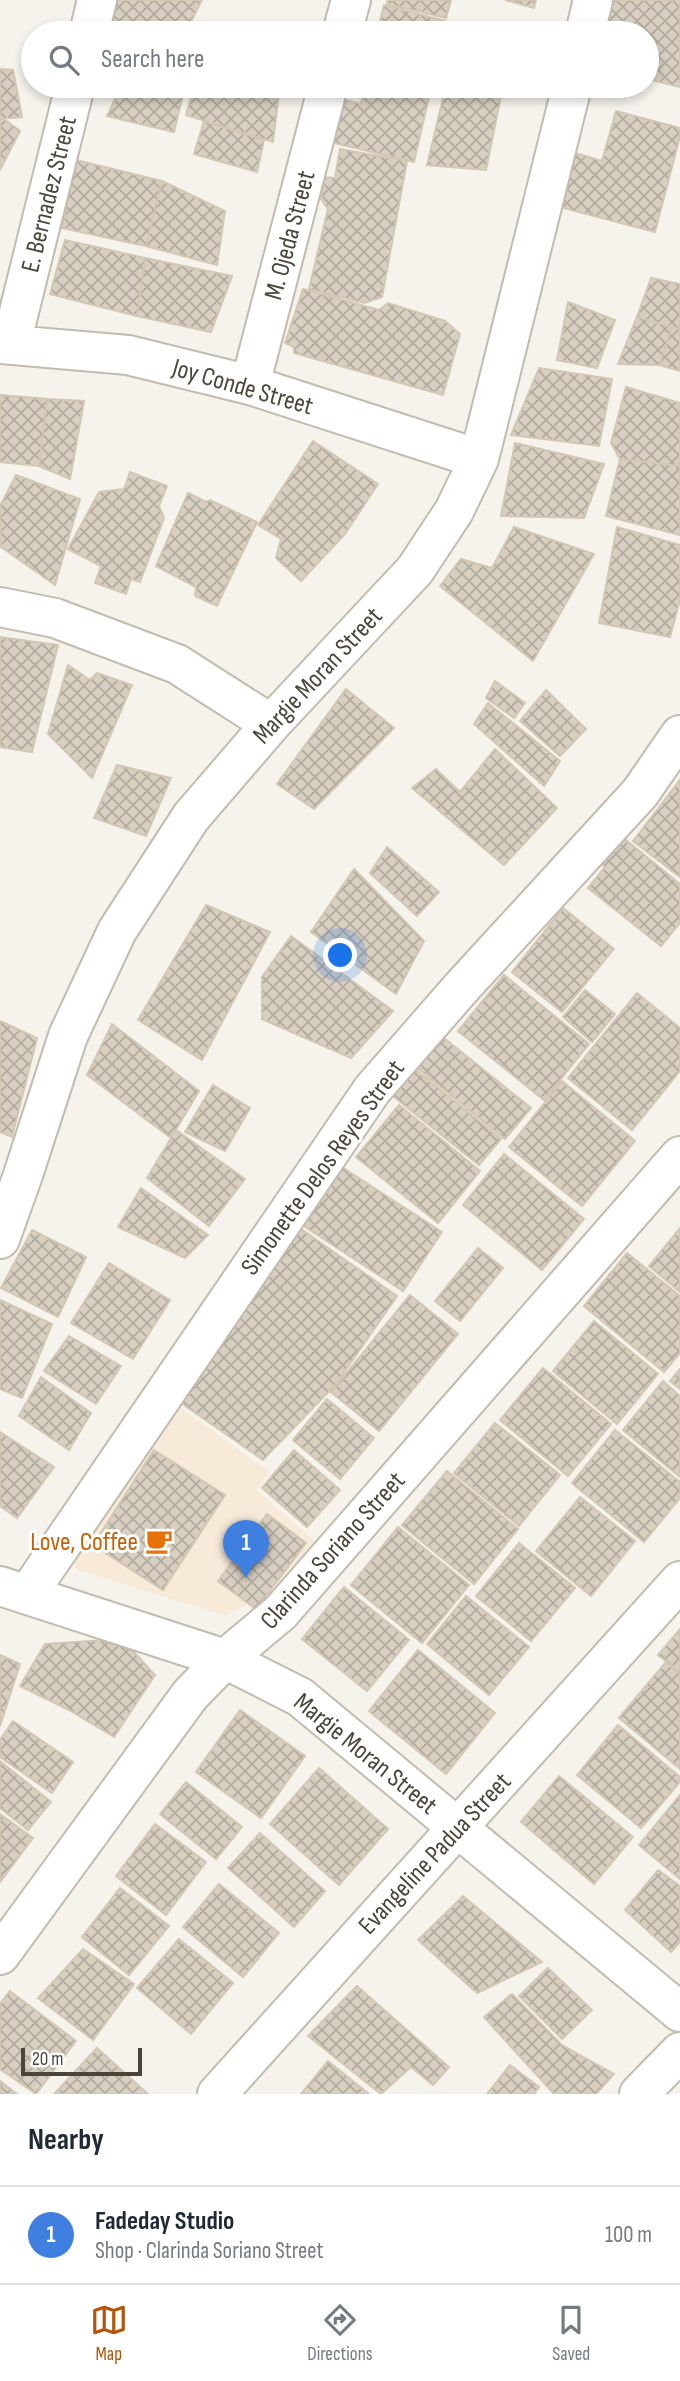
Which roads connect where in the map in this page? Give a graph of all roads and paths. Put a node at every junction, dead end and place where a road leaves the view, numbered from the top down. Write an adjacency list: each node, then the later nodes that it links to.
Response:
1 (97, 0): 4 (street)
2 (351, 0): 5 (street)
3 (593, 0): 6 (street)
4 (92, 21)
5 (345, 21)
6 (588, 21)
7 (72, 98): 10 (street, E. Bernadez Street)
8 (325, 98): 11 (street, M. Ojeda Street)
9 (569, 98): 12 (street, Margie Moran Street)
10 (5, 344): 11 (street, Joy Conde Street)
11 (250, 385): 12 (street, Joy Conde Street)
12 (479, 459): 14 (street, Margie Moran Street)
13 (0, 607): 14 (street)
14 (271, 724): 17 (street, Margie Moran Street)
15 (680, 735): 19 (street, Simonette Delos Reyes Street)
16 (680, 1156): 20 (street, Clarinda Soriano Street)
17 (0, 1239)
18 (680, 1581): 21 (street, Evangeline Padua Street)
19 (14, 1590): 20 (street, Margie Moran Street)
20 (225, 1659): 21 (street, Margie Moran Street); 22 (street, Clarinda Soriano Street)
21 (458, 1827): 23 (street, Margie Moran Street); 25 (street, Evangeline Padua Street)
22 (1, 1950)
23 (680, 2012)
24 (680, 2052): 26 (street)
25 (217, 2094)
26 (639, 2094)

